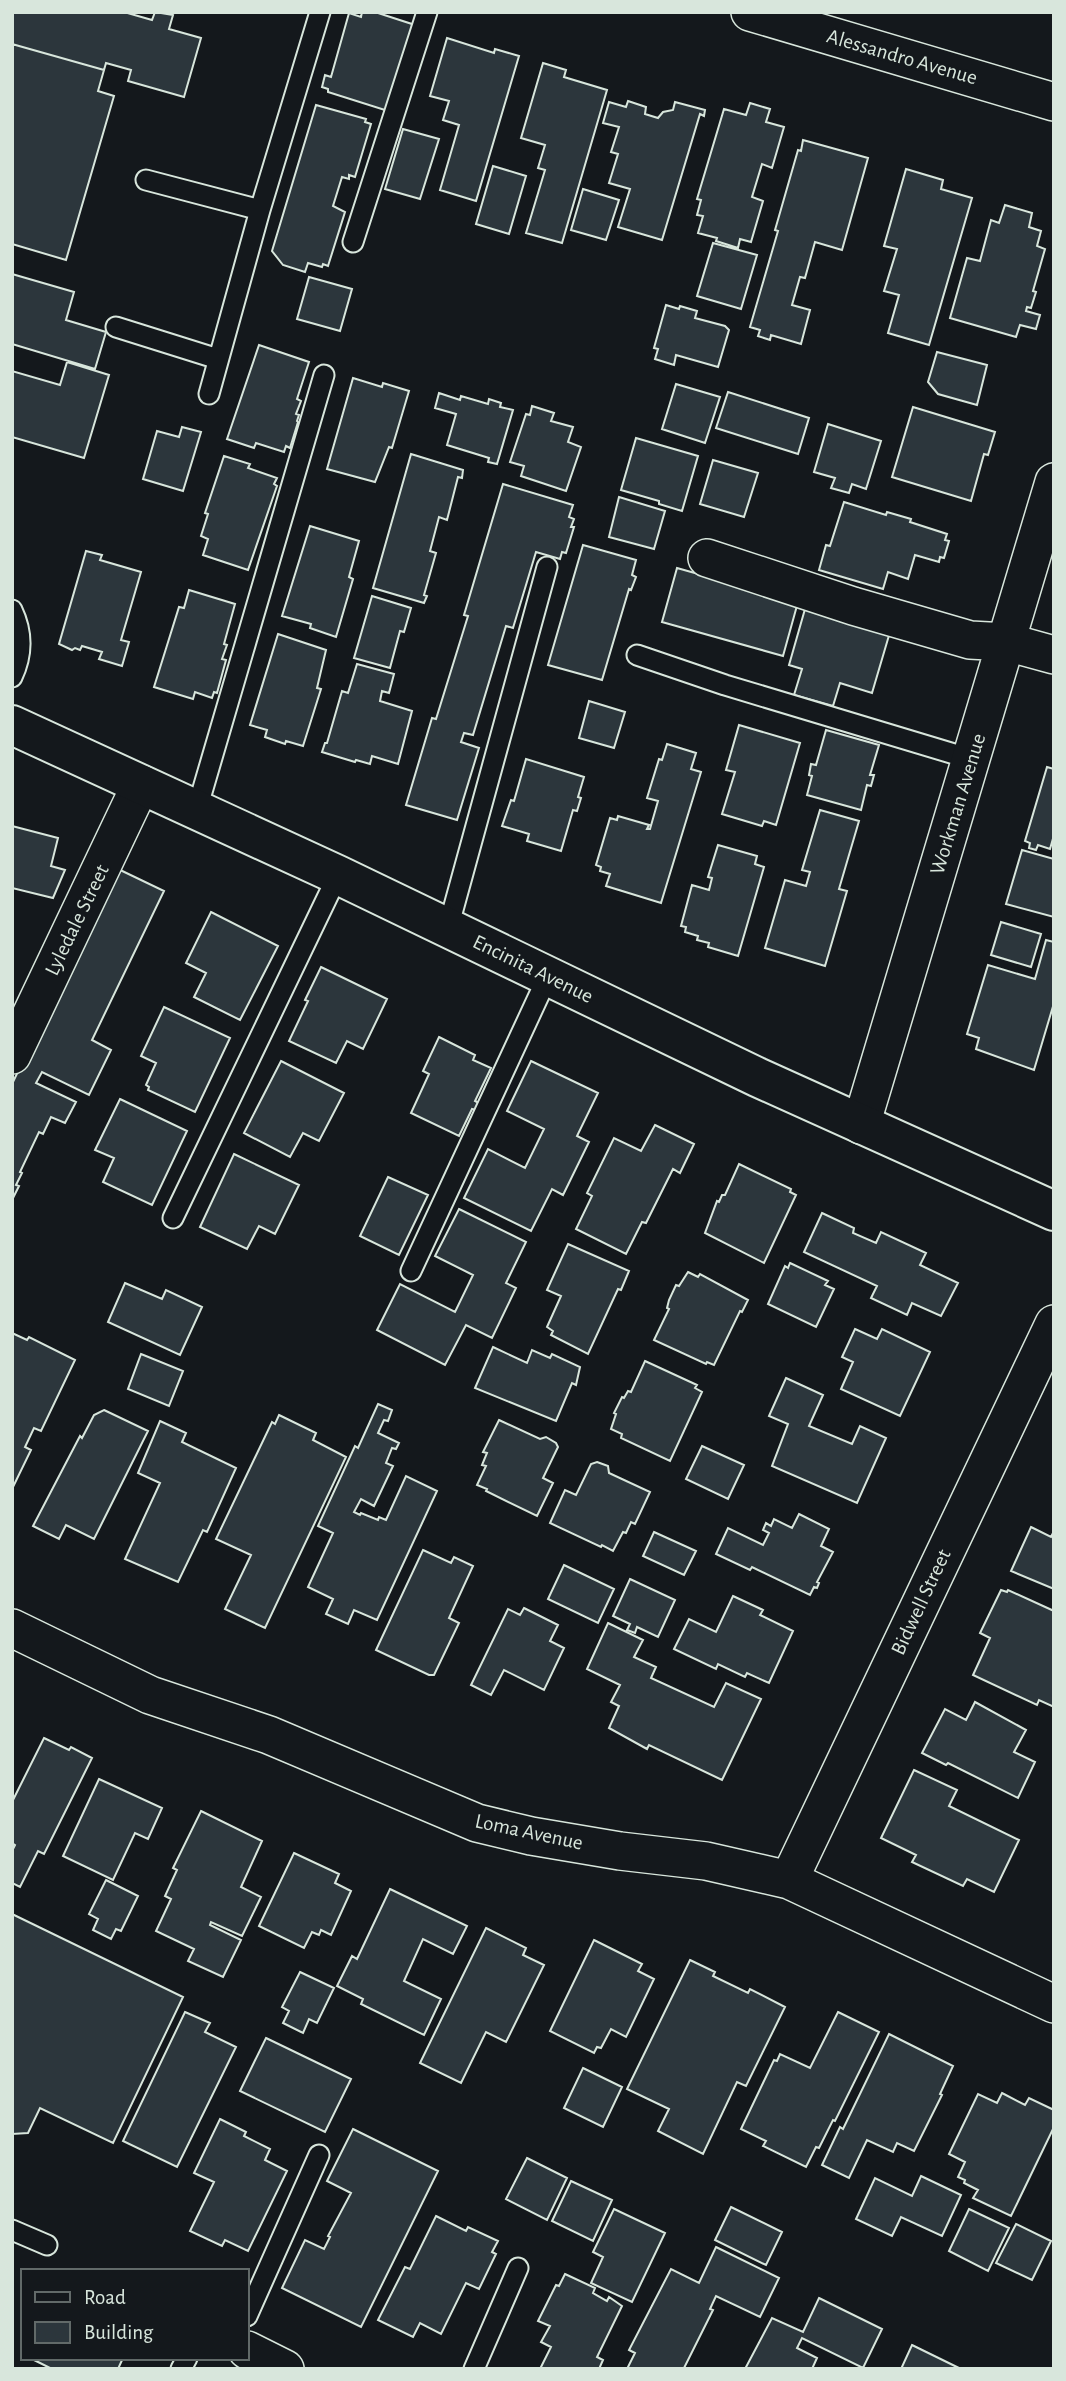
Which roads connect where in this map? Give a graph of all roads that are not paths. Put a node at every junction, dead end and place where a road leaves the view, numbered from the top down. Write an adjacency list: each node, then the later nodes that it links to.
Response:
1 (320, 12): 6 (lane)
2 (427, 12): 7 (lane)
3 (750, 12): 4 (street, Alessandro Avenue)
4 (1054, 102)
5 (146, 180): 6 (lane)
6 (260, 210): 9 (lane)
7 (354, 242)
8 (116, 327): 9 (lane)
9 (218, 359): 11 (lane)
10 (324, 375): 23 (lane)
11 (209, 394)
12 (1054, 482): 16 (street, Workman Avenue)
13 (707, 558): 16 (street)
14 (547, 567): 25 (lane)
15 (12, 610): 19 (lane)
16 (1007, 642): 18 (street); 21 (street, Workman Avenue)
17 (637, 655): 21 (lane)
18 (1054, 655)
19 (12, 677)
20 (12, 725): 22 (street, Encinita Avenue)
21 (971, 759): 28 (street, Workman Avenue)
22 (141, 784): 23 (street, Encinita Avenue); 27 (street, Lyledale Street)
23 (197, 809): 24 (street, Encinita Avenue)
24 (338, 875): 25 (street, Encinita Avenue); 30 (lane)
25 (448, 928): 26 (street, Encinita Avenue)
26 (548, 976): 28 (street, Encinita Avenue); 31 (lane)
27 (12, 1055)
28 (861, 1125): 29 (street, Encinita Avenue)
29 (1054, 1211)
30 (173, 1218)
31 (411, 1271)
32 (1054, 1324): 34 (street, Bidwell Street)
33 (12, 1628): 34 (street, Loma Avenue)
34 (789, 1880): 35 (street, Loma Avenue)
35 (1054, 2004)
36 (318, 2155): 40 (lane)
37 (12, 2230): 38 (lane)
38 (47, 2245)
39 (518, 2268): 43 (lane)
40 (248, 2314)
41 (248, 2350): 42 (street)
42 (285, 2369)
43 (474, 2369)

